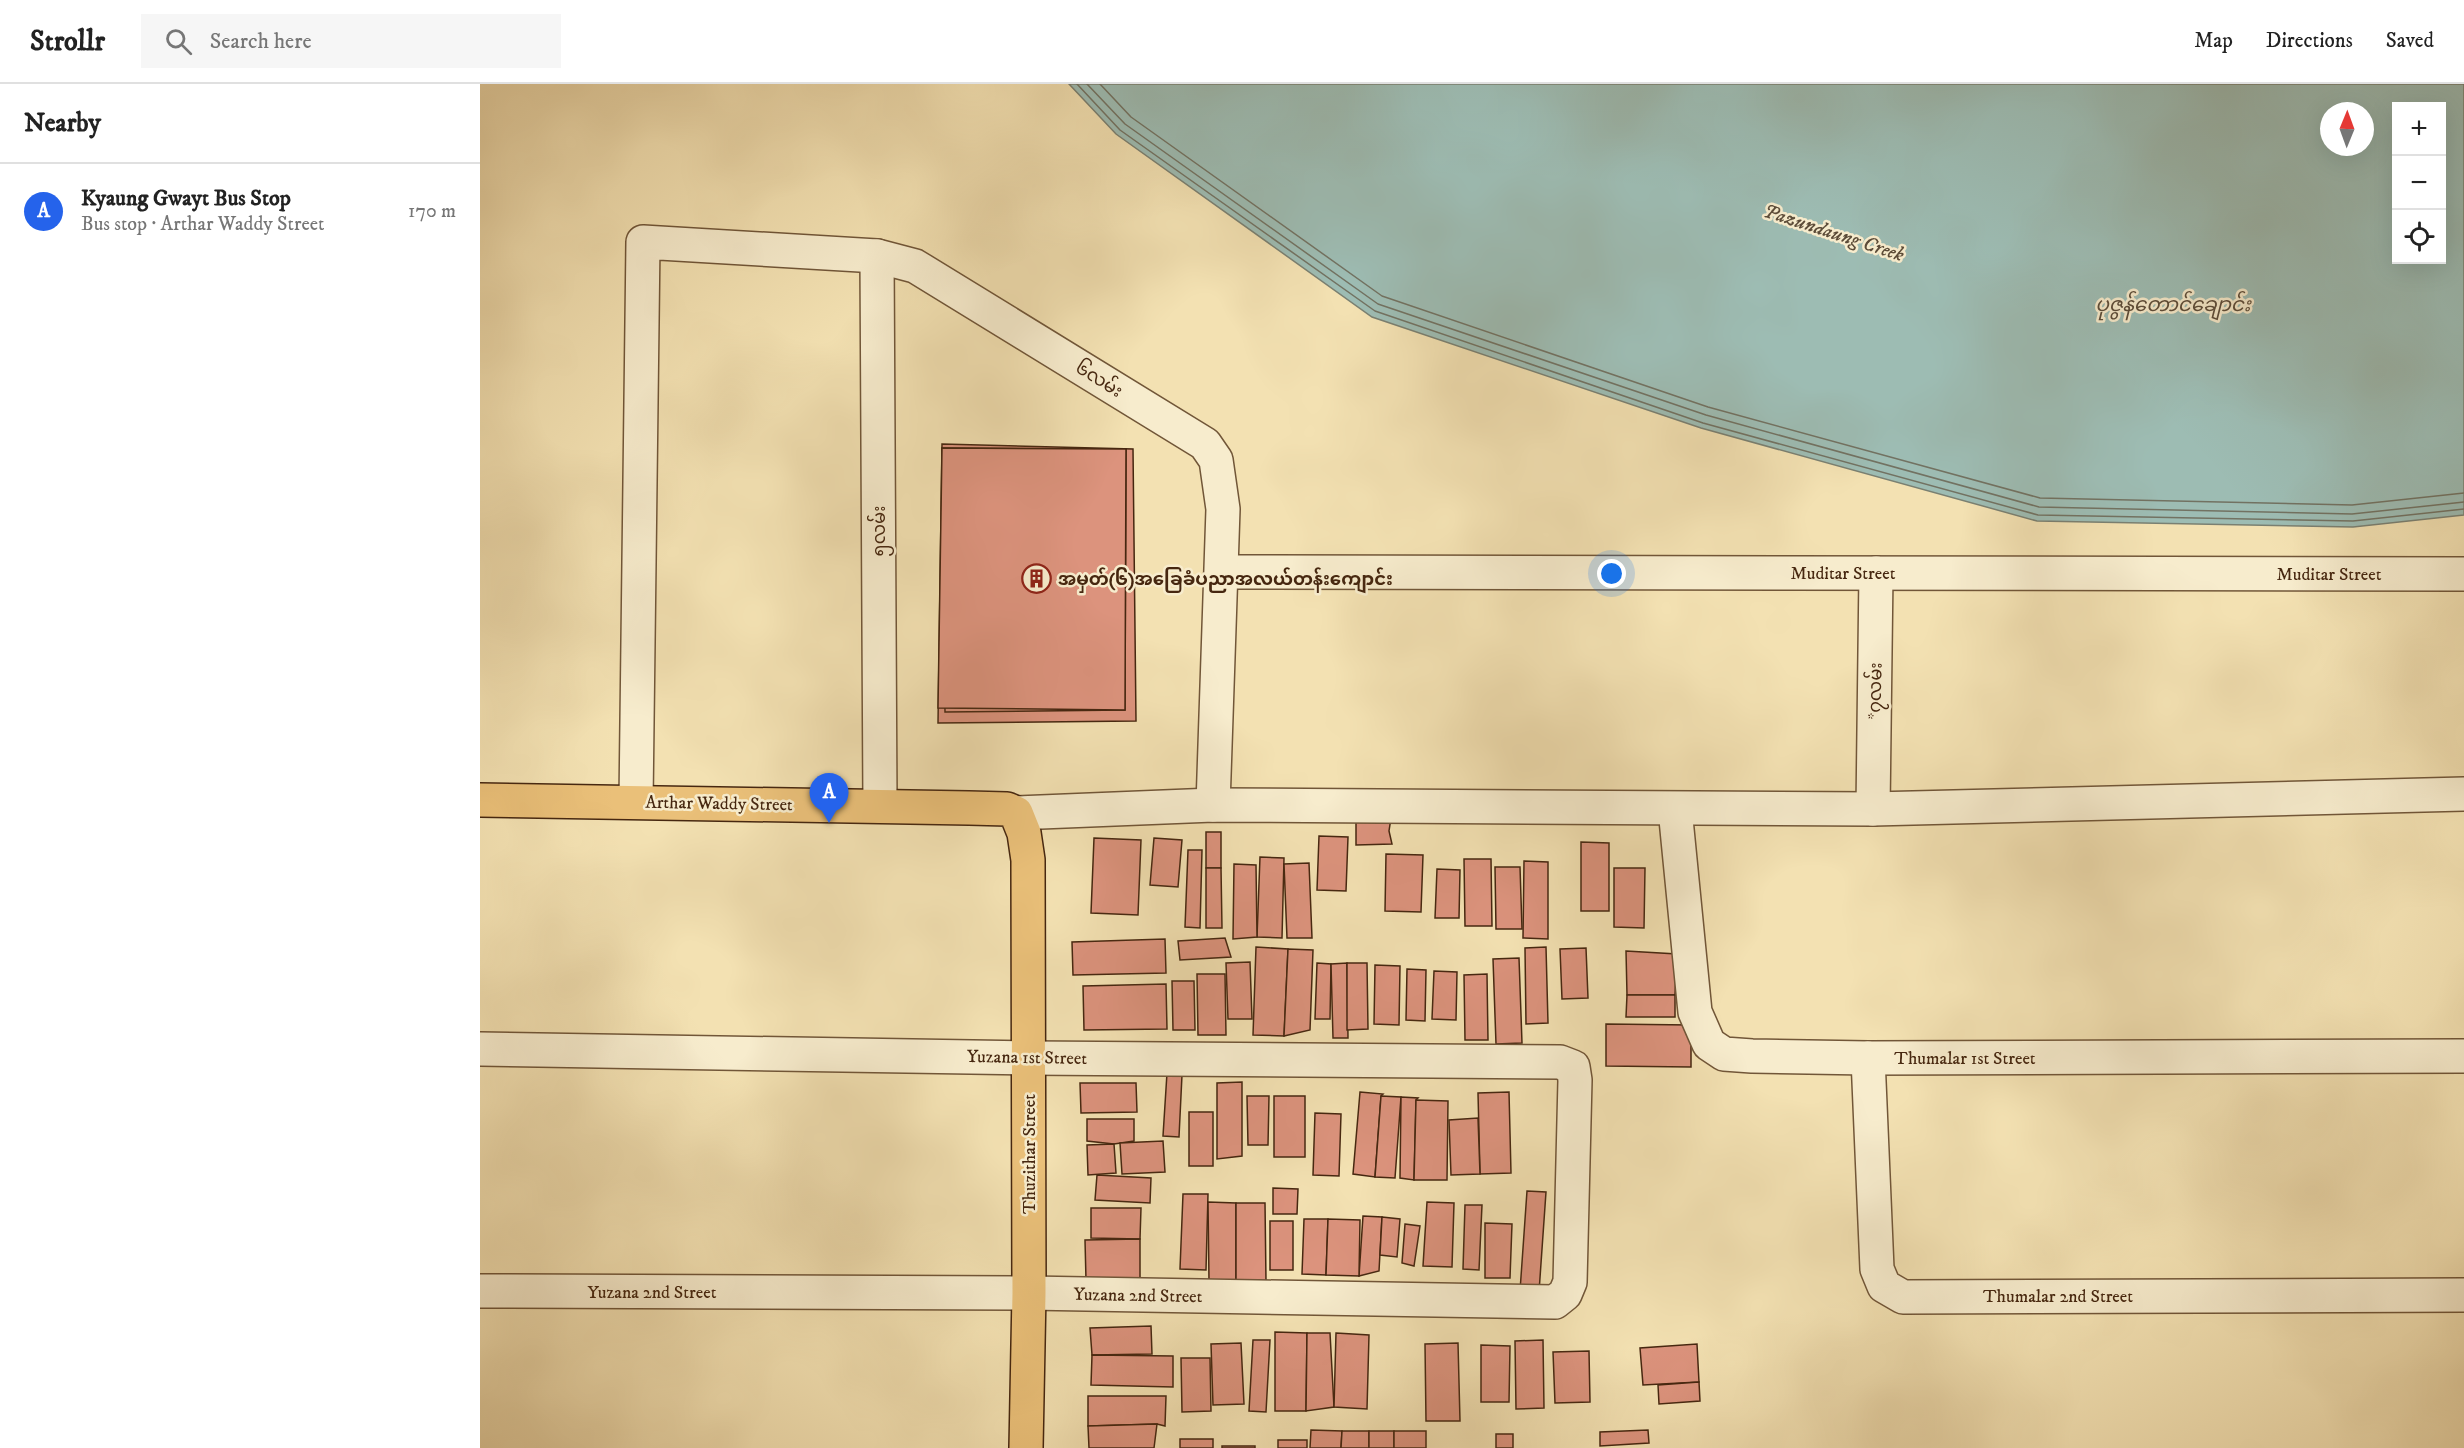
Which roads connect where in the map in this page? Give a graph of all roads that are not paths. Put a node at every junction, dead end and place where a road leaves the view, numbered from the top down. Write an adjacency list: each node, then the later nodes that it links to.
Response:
1 (877, 256): 2 (street, ၆လမ်း); 7 (street, ၆လမ်း); 9 (street, ၅လမ်း)
2 (1222, 572): 3 (street, Muditar Street); 8 (street, ၆လမ်း)
3 (1876, 573): 4 (street, Muditar Street); 11 (street, *၇လမ်း)
4 (2464, 574)
5 (2464, 794): 11 (street)
6 (480, 800): 7 (main road, Arthar Waddy Street)
7 (636, 802): 9 (main road, Arthar Waddy Street)
8 (1213, 805): 10 (street); 12 (street)
9 (880, 806): 12 (main road, Arthar Waddy Street)
10 (1676, 809): 11 (street); 16 (street, Thumalar 1st Street)
11 (1873, 809)
12 (1016, 813): 15 (main road, Thuzithar Street)
13 (480, 1049): 15 (street, Yuzana 1st Street)
14 (2464, 1056): 16 (street, Thumalar 1st Street)
15 (1029, 1058): 17 (street, Yuzana 1st Street); 19 (main road, Thuzithar Street)
16 (1868, 1058): 20 (street, Thumalar 2nd Street)
17 (1572, 1067): 19 (street, Yuzana 2nd Street)
18 (480, 1291): 19 (street, Yuzana 2nd Street)
19 (1029, 1293): 21 (main road, Thuzithar Street)
20 (2464, 1295)
21 (1026, 1448)

